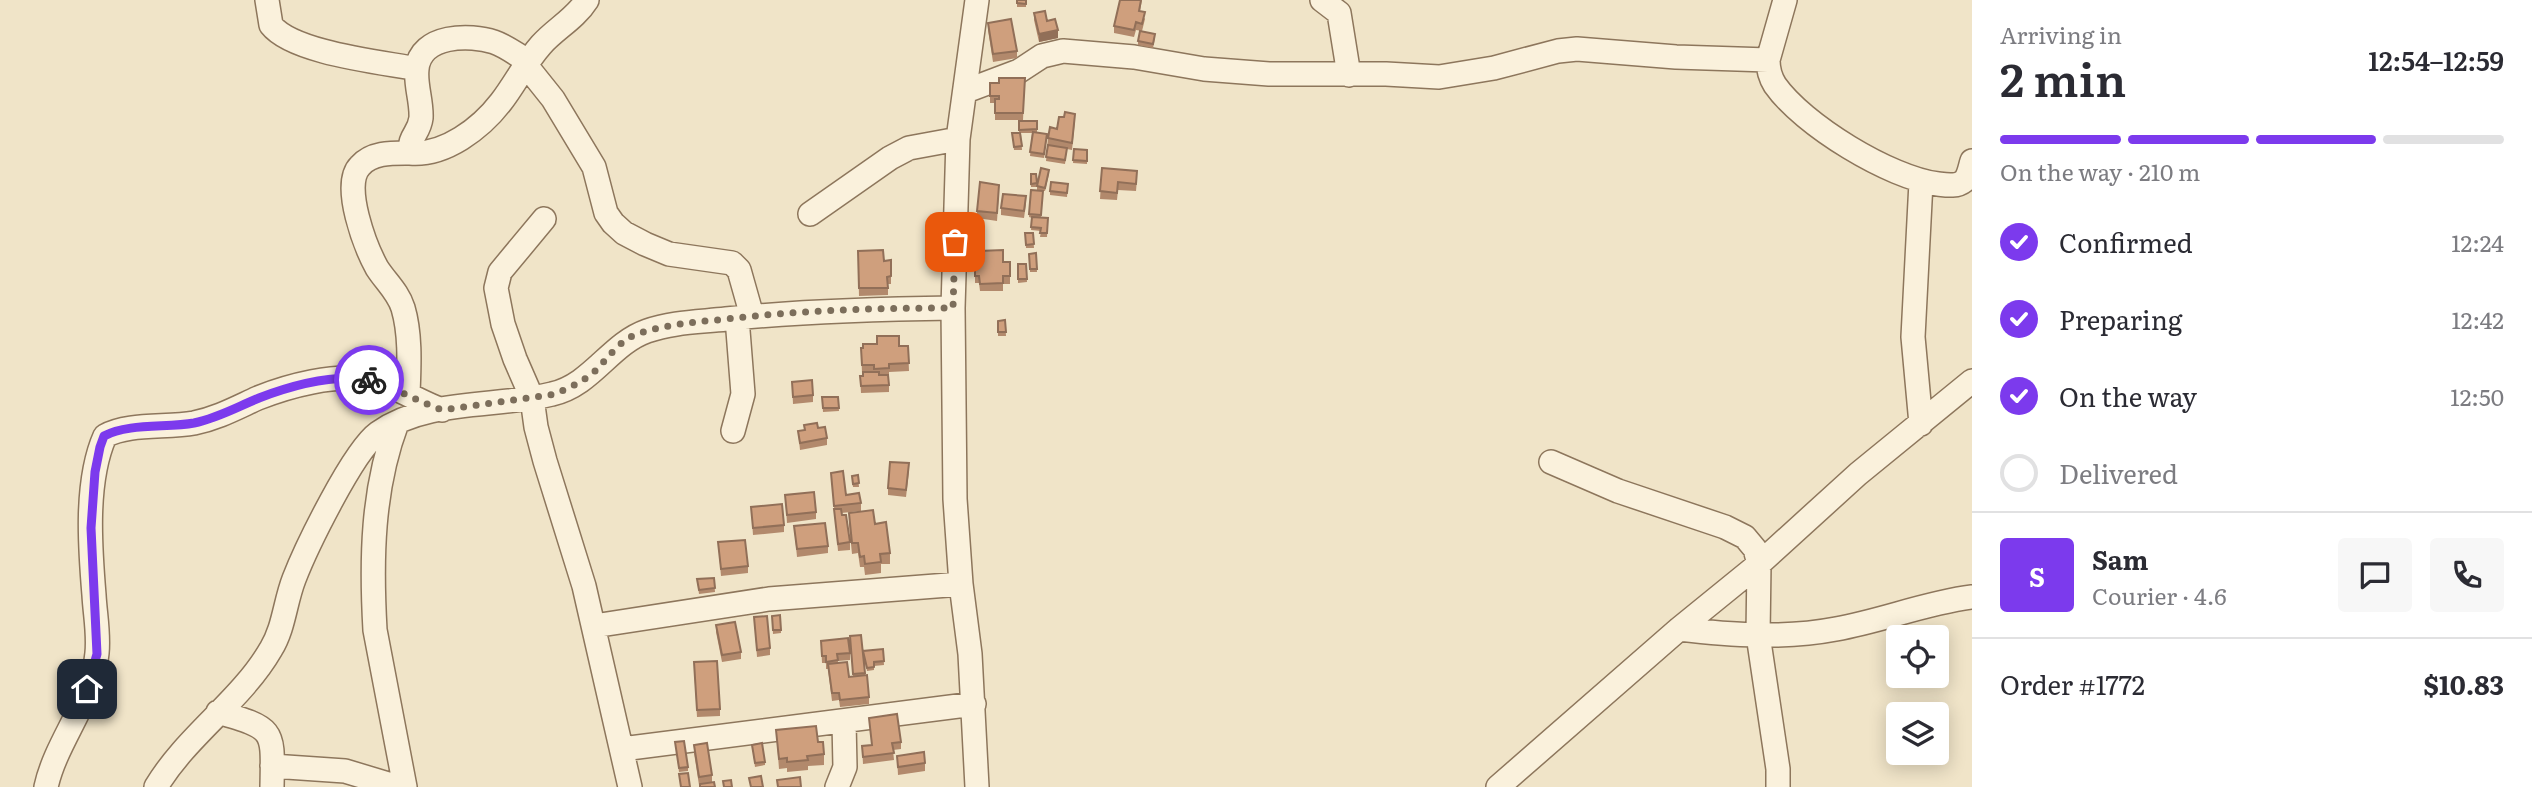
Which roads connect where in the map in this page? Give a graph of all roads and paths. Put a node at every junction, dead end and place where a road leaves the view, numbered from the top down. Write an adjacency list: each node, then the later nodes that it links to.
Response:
1 (267, 0): 8 (street)
2 (587, 0): 7 (street)
3 (977, 0): 10 (street)
4 (1322, 0): 9 (street)
5 (1785, 0): 6 (street)
6 (1768, 60): 9 (street); 14 (street)
7 (526, 63): 8 (street); 12 (street); 18 (street)
8 (417, 69): 12 (street)
9 (1349, 75): 10 (street)
10 (966, 91): 11 (street)
11 (958, 139): 15 (street); 17 (street)
12 (410, 153): 20 (street)
13 (1972, 161): 14 (street)
14 (1921, 182): 24 (street)
15 (810, 214)
16 (544, 219): 21 (street)
17 (953, 308): 18 (street); 28 (street)
18 (744, 317): 21 (street); 25 (street)
19 (1972, 381): 24 (street)
20 (408, 394): 22 (street); 38 (street)
21 (532, 398): 22 (street); 30 (street)
22 (442, 410): 23 (street)
23 (397, 423): 34 (street); 41 (street)
24 (1921, 424): 27 (street)
25 (733, 431)
26 (1551, 462): 27 (street)
27 (1759, 564): 31 (street); 32 (street)
28 (961, 584): 30 (street); 33 (street)
29 (1972, 597): 32 (street)
30 (594, 625): 36 (street)
31 (1679, 629): 32 (street); 45 (street)
32 (1758, 635): 46 (street)
33 (974, 704): 35 (street); 44 (street)
34 (218, 712): 37 (street); 39 (street)
35 (844, 722): 36 (street); 43 (street)
36 (622, 749): 42 (street)
37 (272, 776): 40 (street)
38 (46, 787)
39 (156, 787)
40 (398, 787)
41 (405, 787)
42 (631, 787)
43 (837, 787)
44 (977, 787)
45 (1498, 787)
46 (1778, 787)

